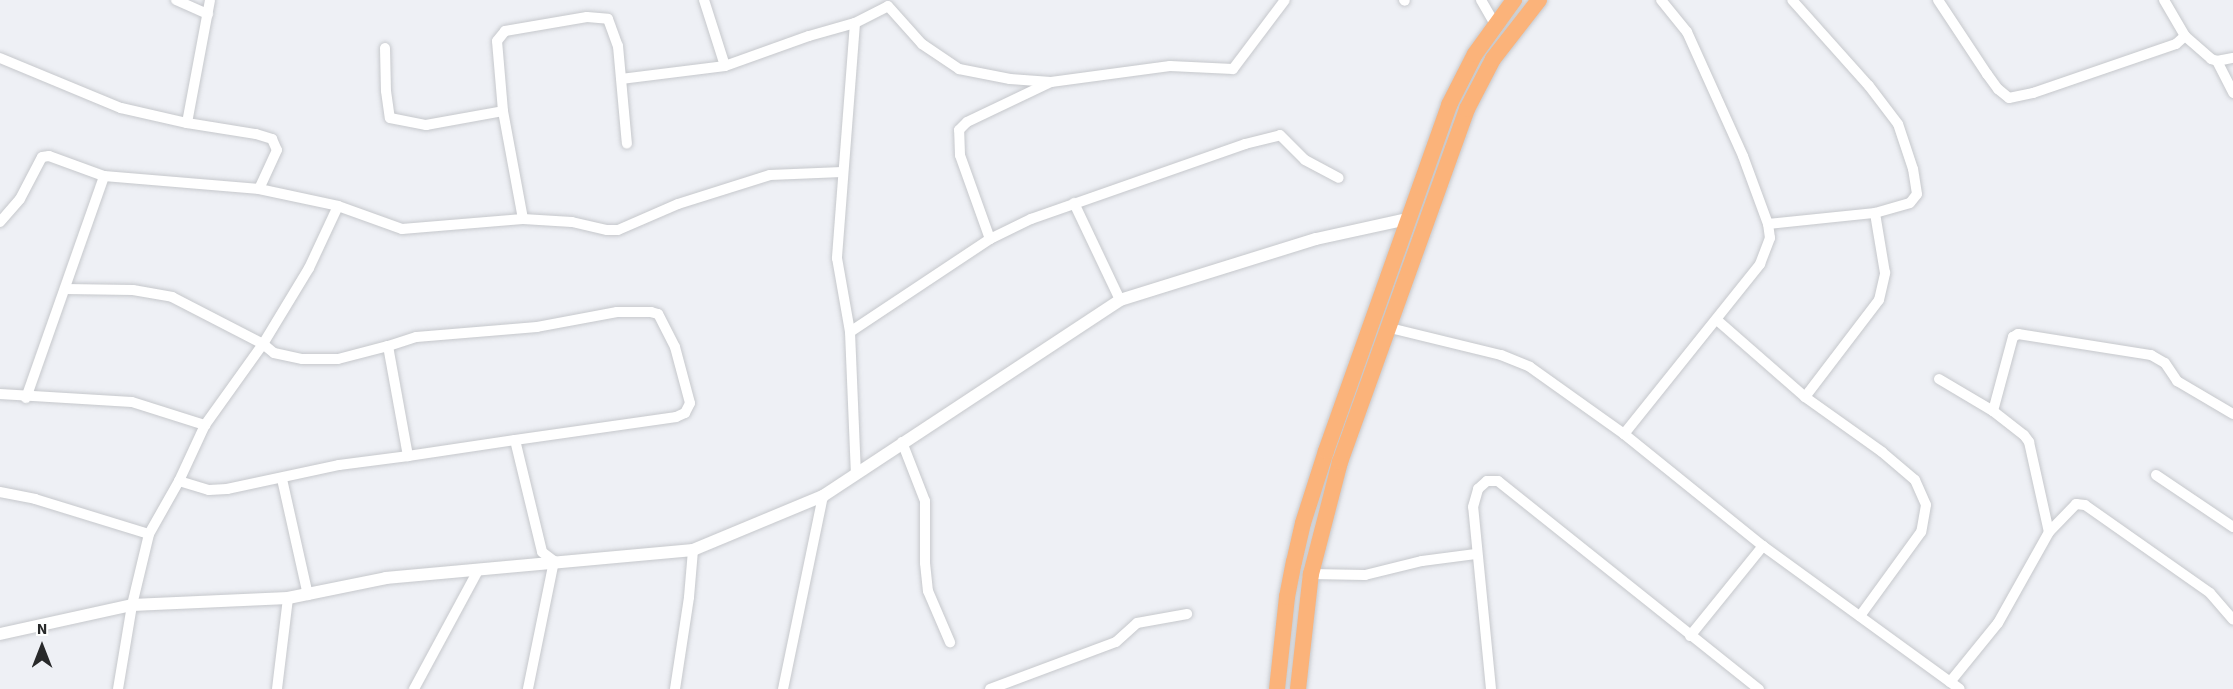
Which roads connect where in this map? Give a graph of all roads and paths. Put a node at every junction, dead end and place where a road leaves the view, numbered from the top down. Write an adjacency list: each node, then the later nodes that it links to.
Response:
1 (176, 0): 13 (street)
2 (210, 0): 13 (street)
3 (704, 0): 21 (street)
4 (1285, 0): 23 (street)
5 (1480, 0): 15 (street)
6 (1514, 0): 15 (highway)
7 (1539, 0): 43 (highway)
8 (1662, 0): 38 (street)
9 (1792, 0): 34 (street)
10 (1938, 0): 16 (street)
11 (2164, 0): 16 (street)
12 (891, 3): 14 (street); 23 (street)
13 (208, 14): 26 (street)
14 (855, 22): 21 (street); 28 (street)
15 (1495, 24): 36 (highway)
16 (2185, 36): 20 (street)
17 (385, 48): 25 (street)
18 (0, 58): 26 (street)
19 (2233, 58): 20 (street)
20 (2217, 61): 24 (street)
21 (725, 66): 22 (street)
22 (621, 79): 25 (street); 27 (street)
23 (1051, 82): 39 (street)
24 (2233, 93)
25 (503, 111): 35 (street)
26 (186, 123): 31 (street)
27 (627, 144)
28 (842, 172): 35 (street); 44 (street)
29 (104, 176): 31 (street); 37 (street); 40 (street)
30 (1339, 178): 32 (street)
31 (260, 189): 33 (street)
32 (1074, 203): 39 (street); 41 (street)
33 (338, 206): 35 (street); 45 (street)
34 (1875, 213): 38 (street); 49 (street)
35 (523, 219)
36 (1408, 219): 41 (street); 90 (highway)
37 (0, 222)
38 (1768, 224): 42 (street)
39 (990, 240): 44 (street)
40 (65, 289): 45 (street); 50 (street)
41 (1120, 300): 56 (street)
42 (1717, 320): 49 (street); 54 (street)
43 (1390, 328): 54 (street); 72 (highway)
44 (850, 332): 58 (street)
45 (263, 344): 46 (street); 53 (street)
46 (388, 346): 55 (street); 57 (street)
47 (1939, 378): 51 (street)
48 (0, 394): 50 (street)
49 (1805, 397): 77 (street)
50 (26, 398): 53 (street)
51 (1992, 411): 52 (street); 65 (street)
52 (2233, 414)
53 (205, 425): 61 (street)
54 (1624, 434): 67 (street)
55 (515, 440): 57 (street); 70 (street)
56 (902, 442): 58 (street); 81 (street)
57 (408, 456): 60 (street)
58 (856, 472): 63 (street)
59 (2157, 475): 64 (street)
60 (282, 479): 61 (street); 73 (street)
61 (179, 482): 66 (street)
62 (0, 492): 66 (street)
63 (824, 496): 68 (street); 88 (street)
64 (2233, 527)
65 (2049, 532): 78 (street); 82 (street)
66 (149, 534): 75 (street)
67 (1763, 546): 77 (street); 80 (street)
68 (693, 550): 70 (street); 87 (street)
69 (1476, 554): 72 (street); 80 (street); 92 (street)
70 (554, 561): 71 (street); 86 (street)
71 (479, 569): 73 (street); 85 (street)
72 (1311, 574): 91 (highway)
73 (308, 595): 74 (street)
74 (288, 598): 75 (street); 84 (street)
75 (132, 605): 79 (street); 83 (street)
76 (1187, 614): 89 (street)
77 (1860, 616): 82 (street)
78 (2233, 619)
79 (0, 634)
80 (1690, 636): 93 (street)
81 (950, 642)
82 (1950, 682): 94 (street)
83 (118, 689)
84 (277, 689)
85 (414, 689)
86 (528, 689)
87 (675, 689)
88 (783, 689)
89 (990, 689)
90 (1277, 689)
91 (1298, 689)
92 (1491, 689)
93 (1759, 689)
94 (1960, 689)

